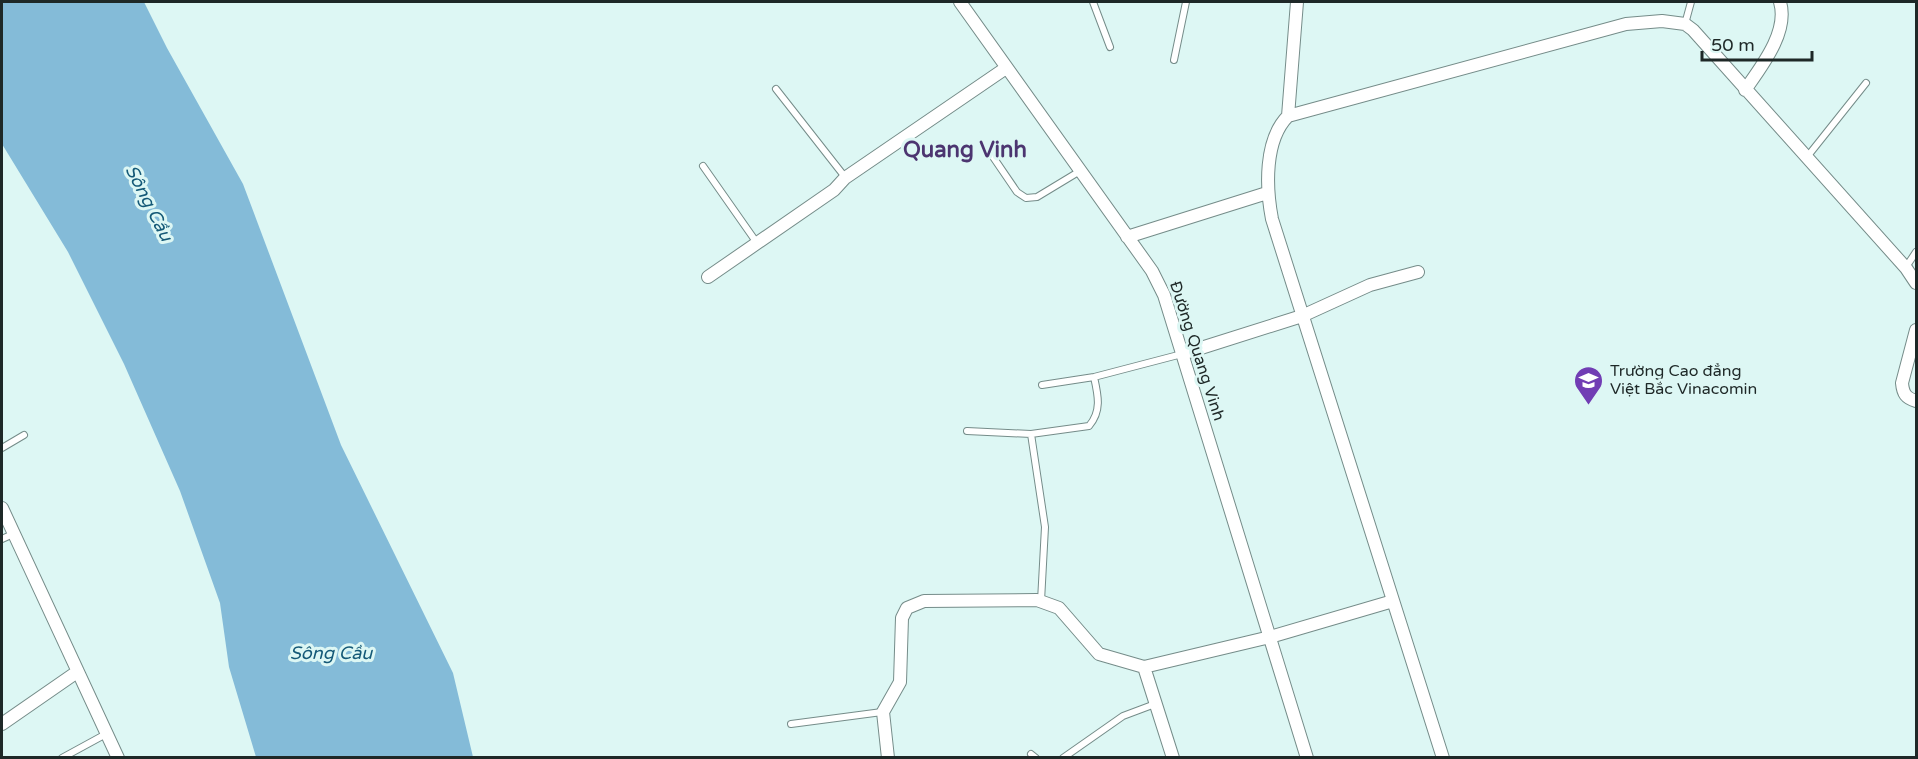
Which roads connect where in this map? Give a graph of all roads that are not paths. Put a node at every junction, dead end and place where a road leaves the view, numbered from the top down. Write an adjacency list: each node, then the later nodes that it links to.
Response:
1 (960, 2): 10 (street, Đường Quang Vinh)
2 (1093, 2): 8 (lane)
3 (1186, 2): 9 (lane)
4 (1297, 2): 14 (street)
5 (1691, 2): 7 (lane)
6 (1780, 2): 13 (street)
7 (1685, 24): 13 (street); 14 (street)
8 (1110, 47)
9 (1174, 60)
10 (1006, 68): 18 (street, Đường Quang Vinh); 19 (street)
11 (1866, 84): 16 (lane)
12 (776, 89): 19 (lane)
13 (1745, 90): 16 (street)
14 (1288, 116): 20 (street)
15 (989, 151): 18 (lane)
16 (1806, 158): 24 (street)
17 (703, 166): 22 (lane)
18 (1080, 171): 21 (street, Đường Quang Vinh)
19 (845, 178): 22 (street)
20 (1267, 193): 21 (street); 28 (street)
21 (1127, 237): 30 (street, Đường Quang Vinh)
22 (757, 243): 26 (street)
23 (1917, 252): 24 (lane)
24 (1906, 268): 27 (street)
25 (1418, 272): 28 (street)
26 (708, 277)
27 (1917, 284)
28 (1302, 316): 30 (street); 42 (street)
29 (1917, 330): 33 (street)
30 (1182, 354): 31 (lane); 43 (street, Đường Quang Vinh)
31 (1094, 377): 32 (lane); 35 (lane)
32 (1042, 385)
33 (1917, 401)
34 (967, 431): 35 (lane)
35 (1031, 434): 41 (lane)
36 (24, 435): 37 (lane)
37 (2, 448)
38 (2, 508): 39 (street)
39 (14, 534): 40 (lane); 45 (street)
40 (2, 539)
41 (1041, 601): 44 (street); 47 (street)
42 (1393, 601): 43 (street); 57 (street)
43 (1270, 637): 44 (street); 56 (street, Đường Quang Vinh)
44 (1144, 667): 46 (street)
45 (77, 672): 48 (street); 50 (street)
46 (1156, 704): 54 (lane); 55 (street)
47 (883, 712): 49 (lane); 53 (street)
48 (2, 724)
49 (791, 724)
50 (107, 734): 51 (lane); 52 (street)
51 (62, 758)
52 (118, 758)
53 (888, 758)
54 (1063, 758)
55 (1173, 758)
56 (1307, 758)
57 (1443, 758)

